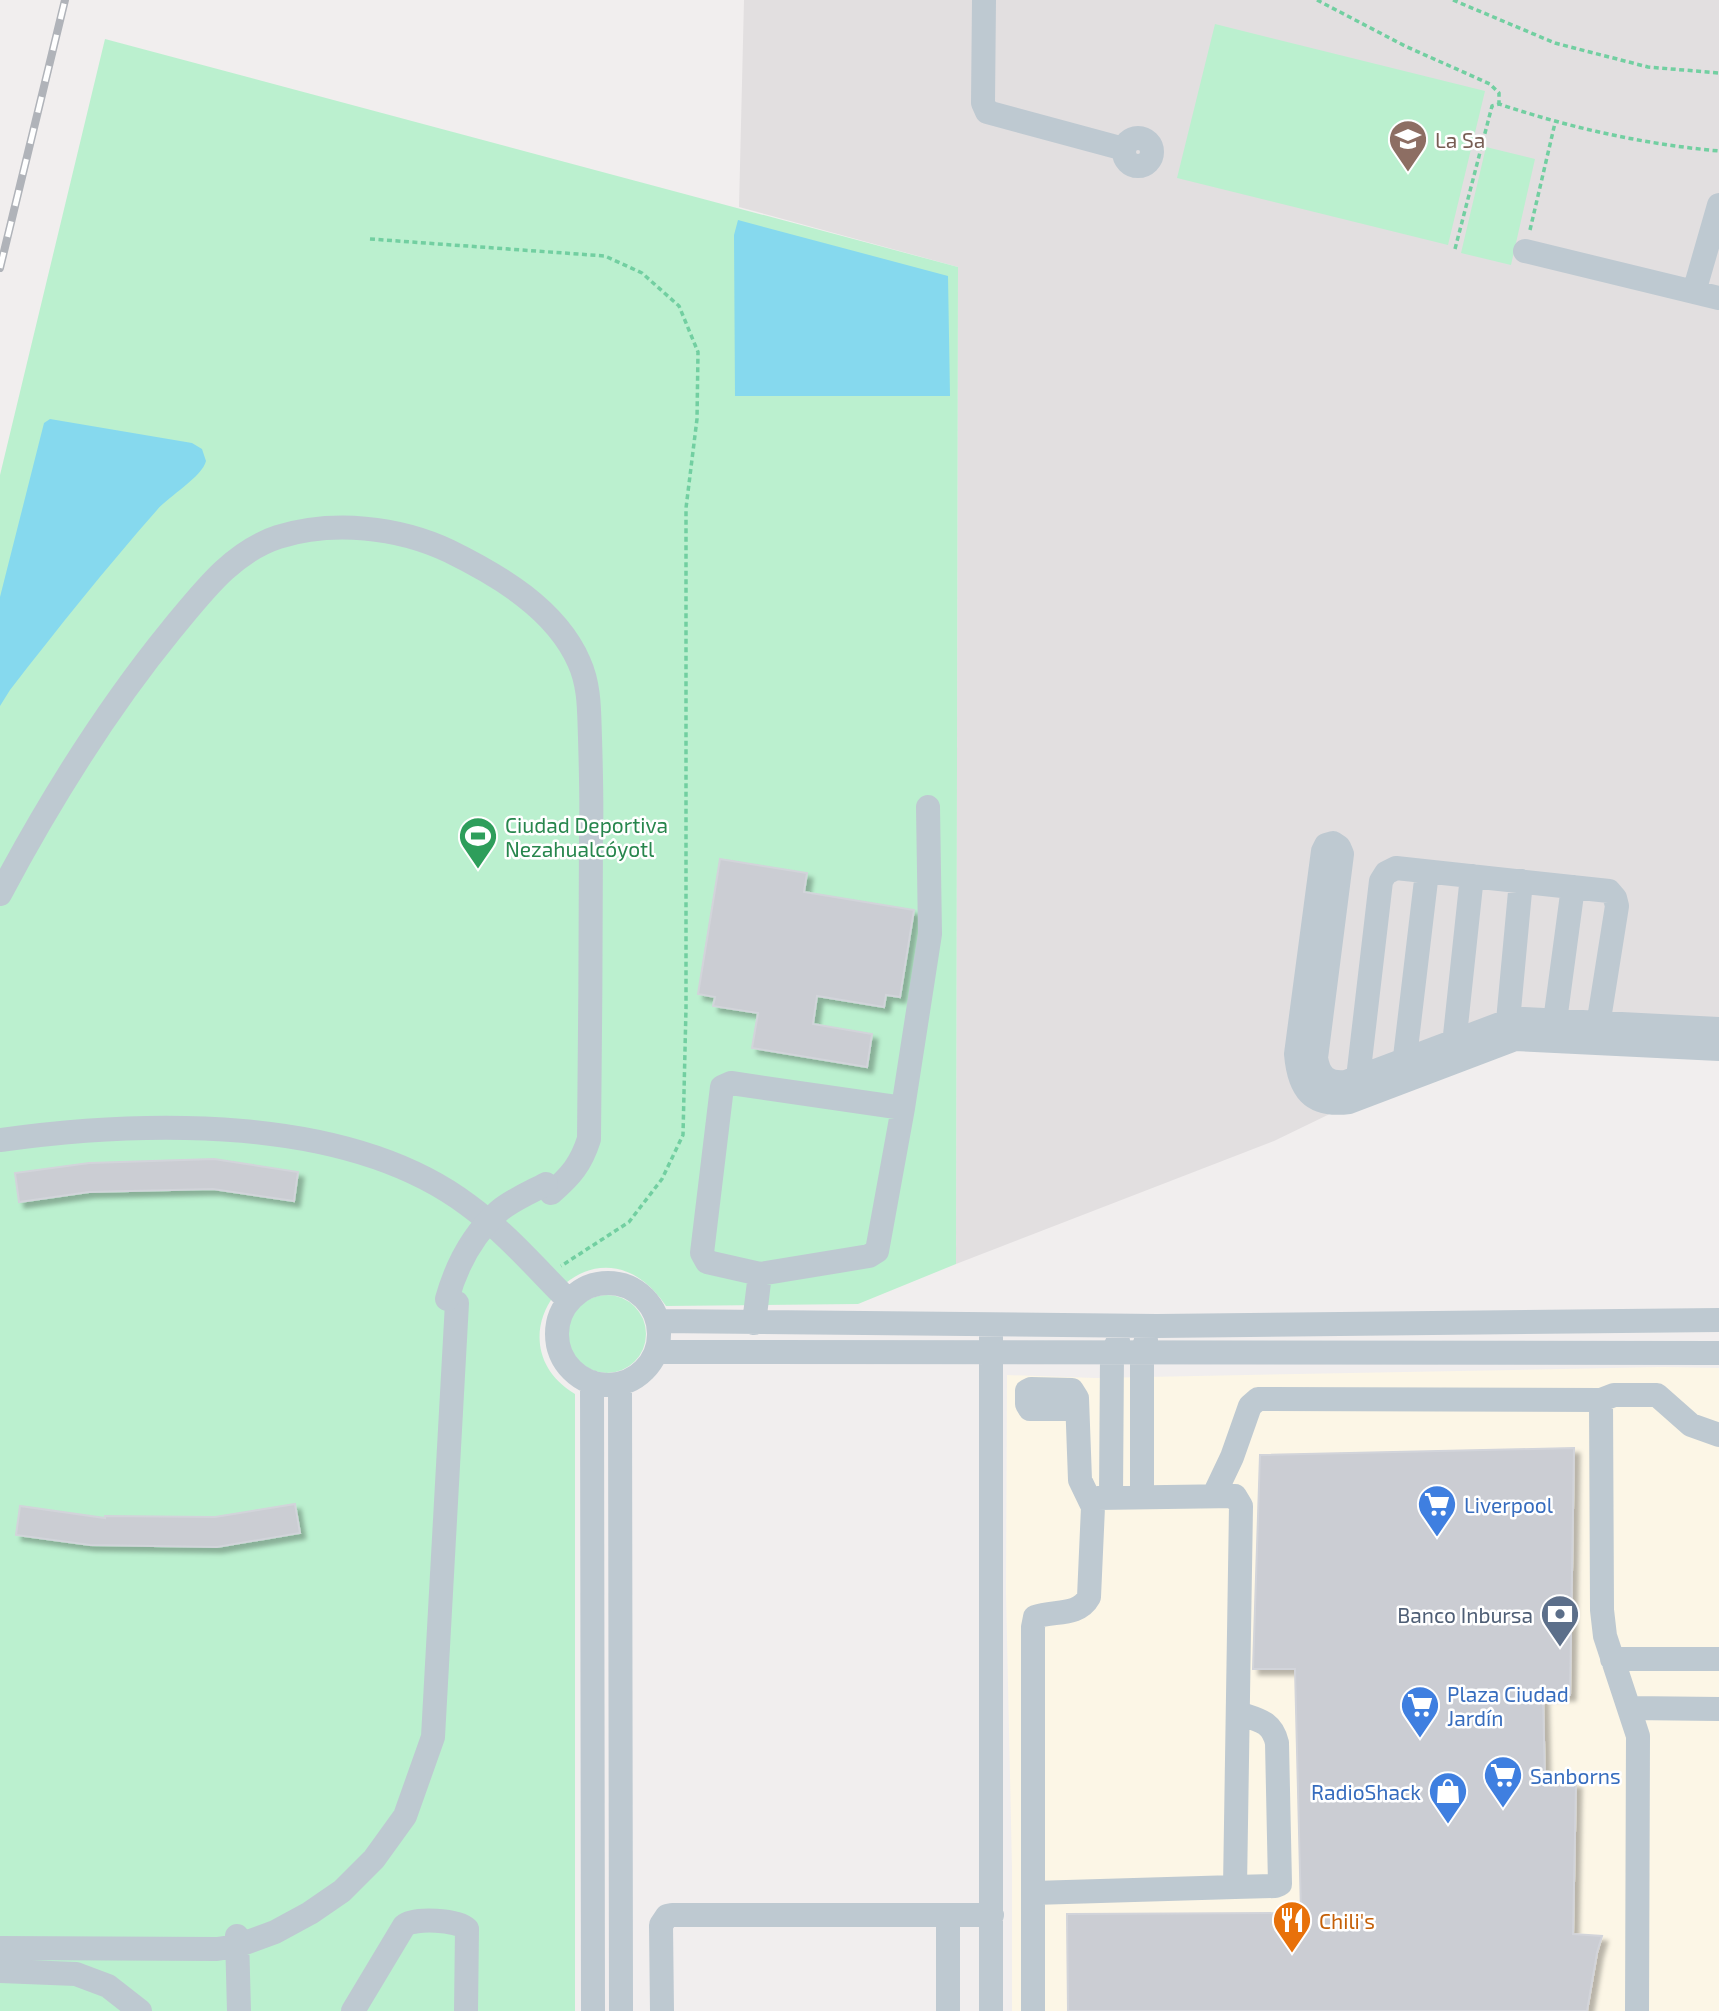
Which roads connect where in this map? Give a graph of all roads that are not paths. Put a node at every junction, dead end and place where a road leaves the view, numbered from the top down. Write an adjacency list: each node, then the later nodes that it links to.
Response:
1 (984, 0): 2 (street)
2 (1124, 149)
3 (1719, 205): 5 (street)
4 (1525, 251): 5 (street)
5 (1694, 292): 6 (street)
6 (1719, 298)
7 (928, 807): 23 (street)
8 (1333, 849): 22 (street)
9 (1427, 872): 10 (street); 21 (street); 22 (street)
10 (1472, 876): 11 (street); 20 (street)
11 (1521, 881): 12 (street); 15 (street)
12 (1573, 887): 16 (street); 18 (street)
13 (0, 894): 25 (street)
14 (0, 914): 25 (street)
15 (1508, 1021): 16 (street); 20 (street)
16 (1555, 1021): 18 (street)
17 (1719, 1029): 18 (street)
18 (1597, 1033): 19 (street); 20 (street)
19 (1719, 1049)
20 (1453, 1052): 21 (street)
21 (1403, 1071): 22 (street)
22 (1358, 1088)
23 (903, 1108): 26 (street); 26 (street)
24 (0, 1140): 27 (street)
25 (548, 1188): 59 (street, bridge)
26 (760, 1274): 31 (street)
27 (568, 1300): 29 (street); 41 (street)
28 (1719, 1320): 30 (street)
29 (658, 1321): 31 (street); 35 (street)
30 (1609, 1321): 34 (street); 37 (street)
31 (754, 1322): 32 (street)
32 (991, 1324): 33 (street); 36 (street)
33 (1131, 1326): 34 (street); 39 (street)
34 (1157, 1326): 40 (street)
35 (656, 1352): 36 (street); 42 (street)
36 (991, 1353): 39 (street); 57 (street)
37 (1608, 1353): 38 (street); 40 (street)
38 (1719, 1353)
39 (1112, 1354): 40 (street); 48 (street)
40 (1142, 1354): 47 (street)
41 (592, 1382): 42 (street); 66 (street)
42 (620, 1384): 67 (street)
43 (1601, 1400): 45 (street); 46 (street); 49 (street)
44 (1077, 1409): 48 (street)
45 (1719, 1435)
46 (1214, 1495): 47 (street); 53 (street)
47 (1142, 1496): 48 (street)
48 (1102, 1501): 55 (street)
49 (1612, 1658): 50 (street); 51 (street)
50 (1719, 1659)
51 (1630, 1708): 52 (street); 72 (street)
52 (1719, 1709)
53 (1238, 1713): 54 (street); 54 (street)
54 (1235, 1887): 55 (street)
55 (1033, 1893): 71 (street)
56 (948, 1915): 57 (street); 68 (street); 69 (street)
57 (992, 1915): 70 (street)
58 (0, 1938): 59 (street)
59 (237, 1941): 60 (street); 63 (street)
60 (0, 1948)
61 (0, 1970): 62 (street)
62 (140, 2011)
63 (239, 2011)
64 (353, 2011): 65 (street)
65 (466, 2011)
66 (593, 2011)
67 (621, 2011)
68 (662, 2011)
69 (948, 2011)
70 (991, 2011)
71 (1033, 2011)
72 (1637, 2011)

